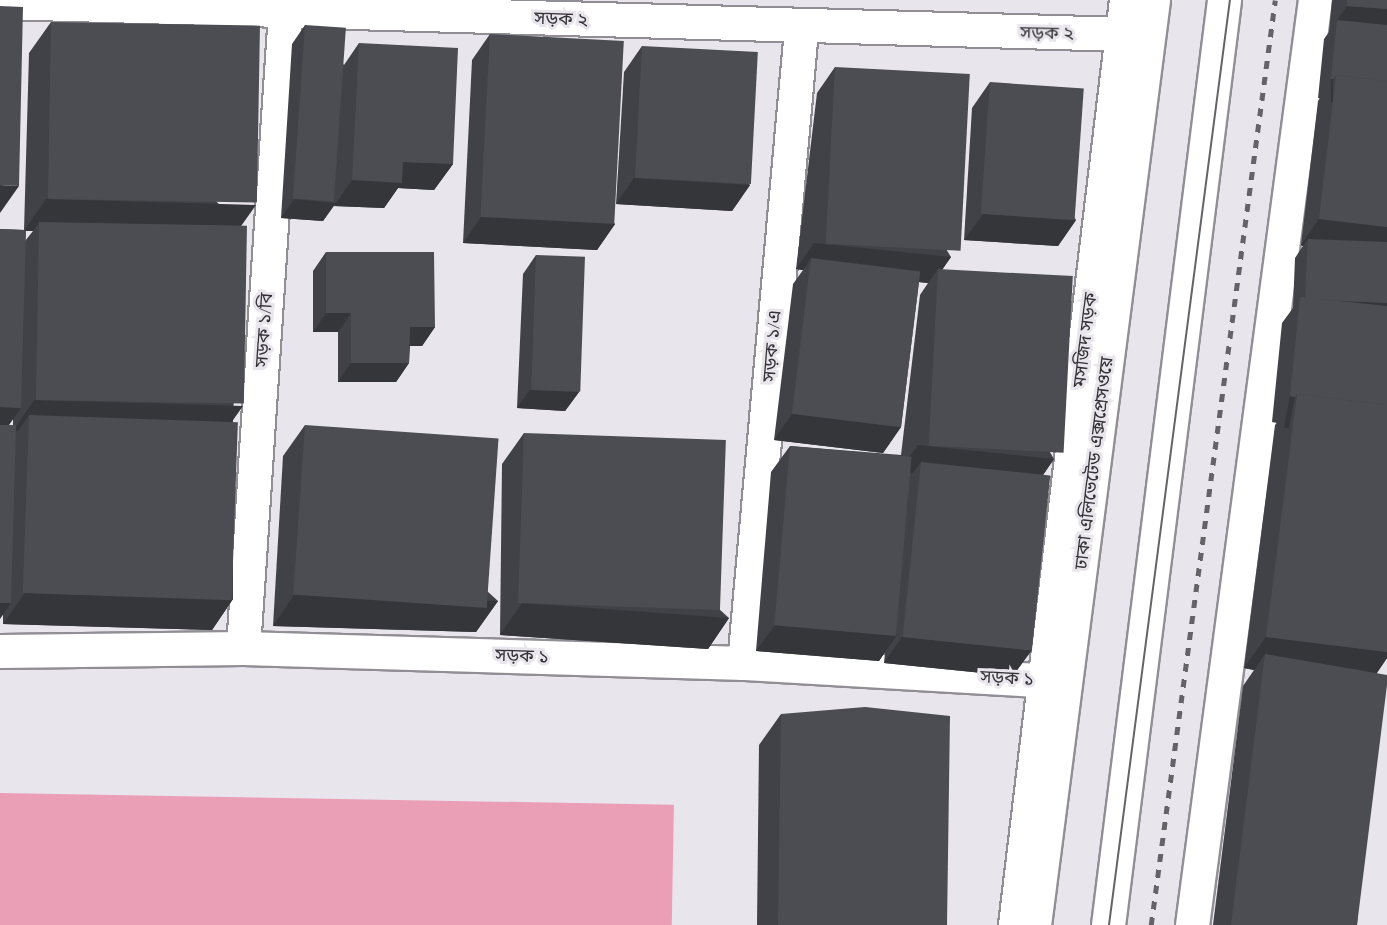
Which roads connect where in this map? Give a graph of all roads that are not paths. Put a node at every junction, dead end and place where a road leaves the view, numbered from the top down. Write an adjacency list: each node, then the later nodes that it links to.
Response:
1 (1126, 0): 9 (main road, মসজিদ সড়ক)
2 (1154, 0): 15 (main road, ঢাকা এলিভেটেড এক্সপ্রেসওয়ে)
3 (1224, 0): 16 (main road)
4 (1315, 0): 17 (main road)
5 (0, 2): 7 (main road, সড়ক ২)
6 (561, 9): 7 (main road, সড়ক ২); 8 (main road, সড়ক ২)
7 (285, 12): 10 (main road, সড়ক ১/বি)
8 (801, 29): 9 (main road, সড়ক ২); 12 (main road, সড়ক ১/এ)
9 (1123, 34): 13 (main road, মসজিদ সড়ক)
10 (243, 648): 11 (main road, সড়ক ১); 12 (main road, সড়ক ১)
11 (0, 651)
12 (744, 663): 13 (main road, সড়ক ১)
13 (1043, 680): 14 (main road, মসজিদ সড়ক)
14 (1015, 925)
15 (1034, 925)
16 (1108, 925)
17 (1192, 925)

